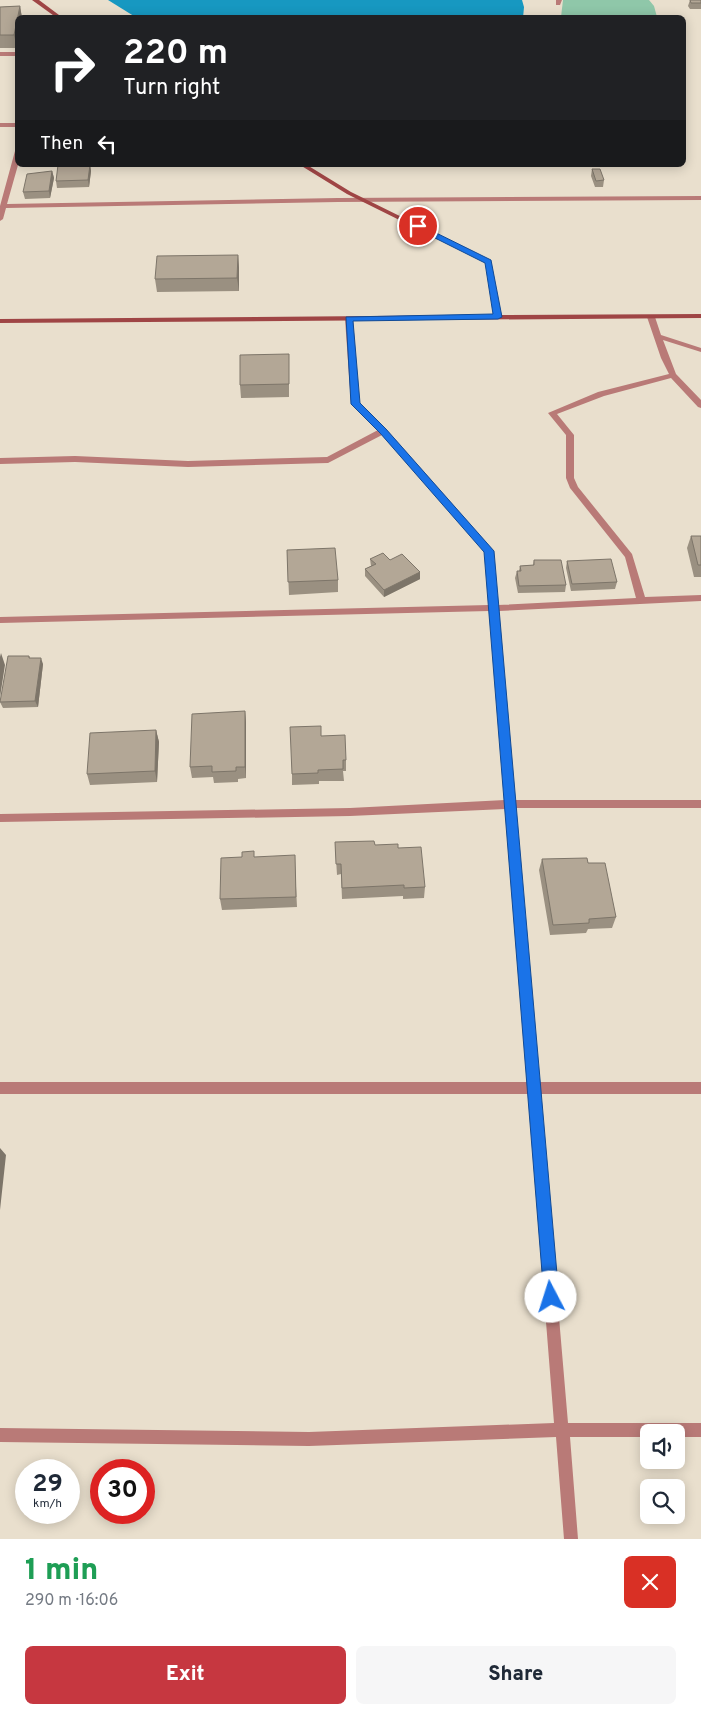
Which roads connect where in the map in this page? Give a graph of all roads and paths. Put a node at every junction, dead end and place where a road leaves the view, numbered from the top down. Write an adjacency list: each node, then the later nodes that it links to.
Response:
1 (34, 0): 2 (street)
2 (57, 15)
3 (0, 54): 4 (street)
4 (15, 54)
5 (0, 125): 6 (street)
6 (15, 125)
7 (15, 163): 11 (street)
8 (307, 167): 10 (street)
9 (701, 198): 10 (street)
10 (365, 200): 11 (street); 14 (street)
11 (4, 206): 12 (street)
12 (0, 220)
13 (701, 316): 15 (street)
14 (498, 317): 15 (street); 16 (street)
15 (651, 317): 18 (street)
16 (348, 319): 17 (street); 22 (street)
17 (0, 321)
18 (658, 336): 19 (street); 20 (street)
19 (701, 350)
20 (673, 375): 21 (street); 25 (street)
21 (701, 404)
22 (383, 431): 23 (street); 26 (street)
23 (0, 461)
24 (701, 598): 25 (street)
25 (641, 600): 26 (street)
26 (495, 608): 27 (street); 28 (street)
27 (0, 620)
28 (510, 804): 29 (street); 30 (street); 32 (street)
29 (701, 804)
30 (0, 818)
31 (0, 1088): 32 (street)
32 (534, 1088): 33 (street); 34 (street)
33 (701, 1088)
34 (563, 1430): 35 (street); 36 (street); 37 (street)
35 (701, 1430)
36 (0, 1436)
37 (572, 1539)

